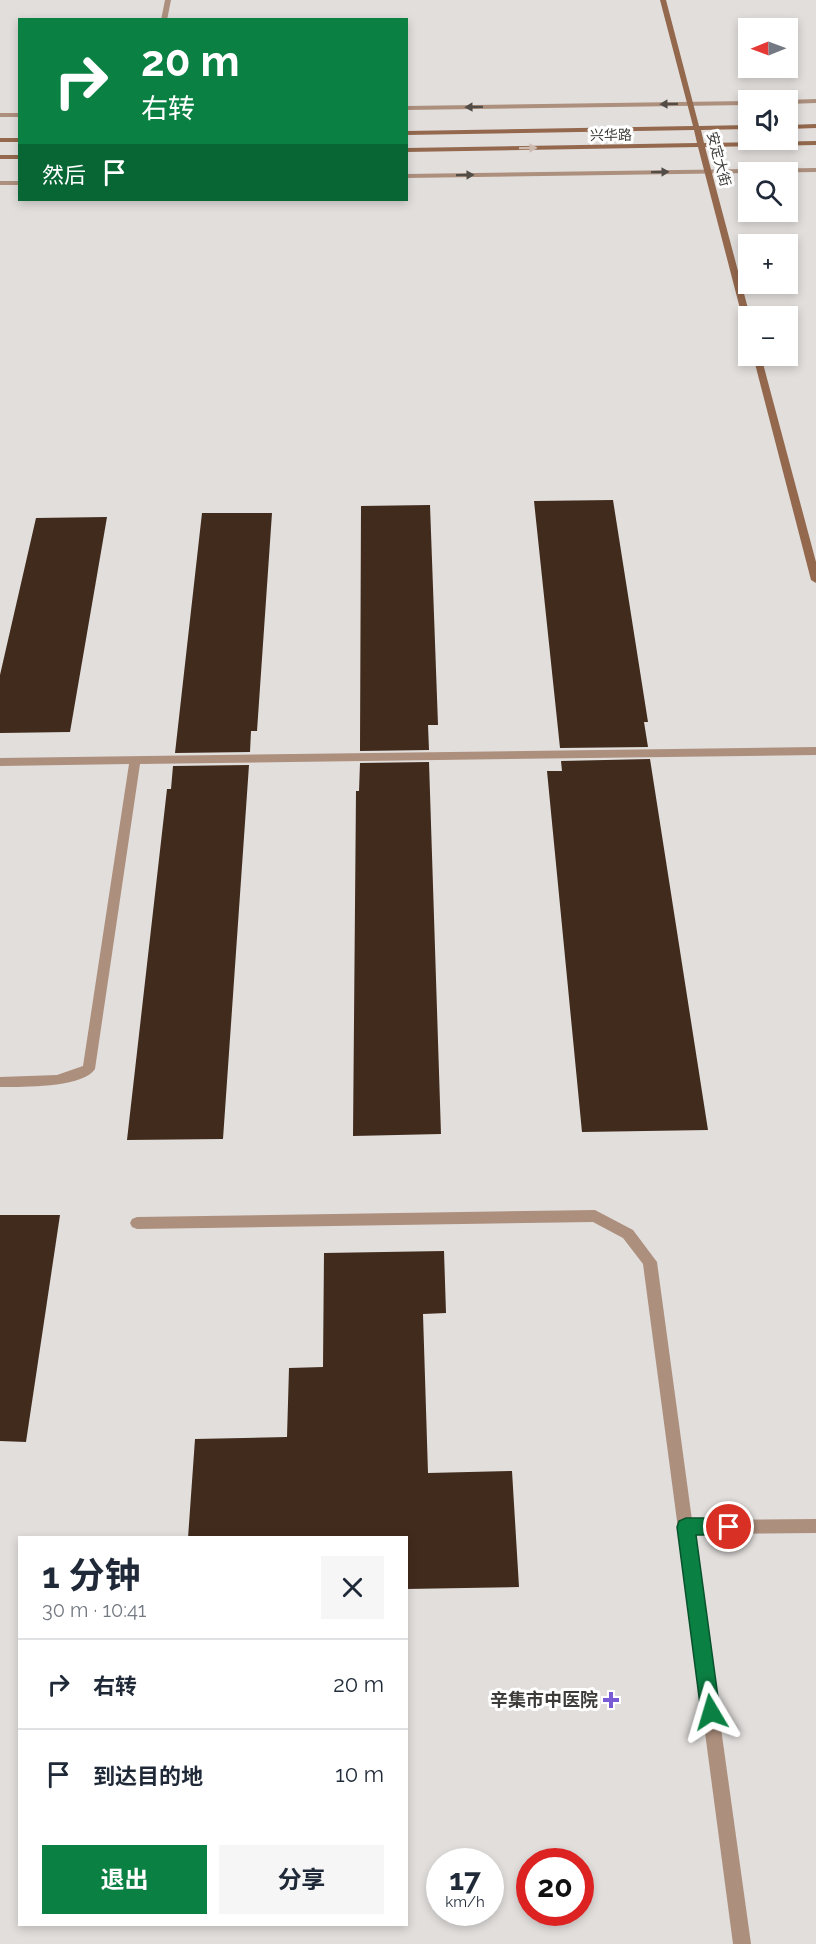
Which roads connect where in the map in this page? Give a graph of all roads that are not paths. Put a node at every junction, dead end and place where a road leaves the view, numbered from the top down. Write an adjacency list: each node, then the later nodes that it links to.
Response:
1 (168, 0): 3 (street)
2 (663, 0): 7 (street, 安定大街)
3 (164, 18)
4 (816, 101): 5 (street)
5 (798, 102)
6 (738, 103): 7 (street)
7 (690, 104): 8 (street, one-way to 8); 14 (street, 安定大街)
8 (408, 108)
9 (0, 115): 10 (street)
10 (18, 115)
11 (816, 126): 13 (street)
12 (738, 127): 14 (street, 兴华路)
13 (798, 127)
14 (697, 128): 15 (street, 兴华路); 19 (street, 安定大街)
15 (408, 133)
16 (0, 140): 17 (street)
17 (18, 140)
18 (816, 144): 19 (street, 兴华路)
19 (701, 145): 20 (street, 兴华路, one-way to 19); 24 (street, 安定大街)
20 (408, 150)
21 (0, 157): 22 (street)
22 (18, 157)
23 (816, 170): 24 (street)
24 (708, 171): 25 (street, one-way to 24); 28 (street, 安定大街)
25 (408, 176)
26 (0, 183): 27 (street)
27 (18, 183)
28 (743, 306)
29 (760, 366): 30 (street)
30 (816, 580)
31 (816, 751): 32 (street)
32 (135, 760): 33 (street); 34 (street)
33 (0, 762)
34 (0, 1082)
35 (137, 1223): 37 (street)
36 (816, 1526): 37 (street)
37 (686, 1527): 38 (street)
38 (742, 1944)

